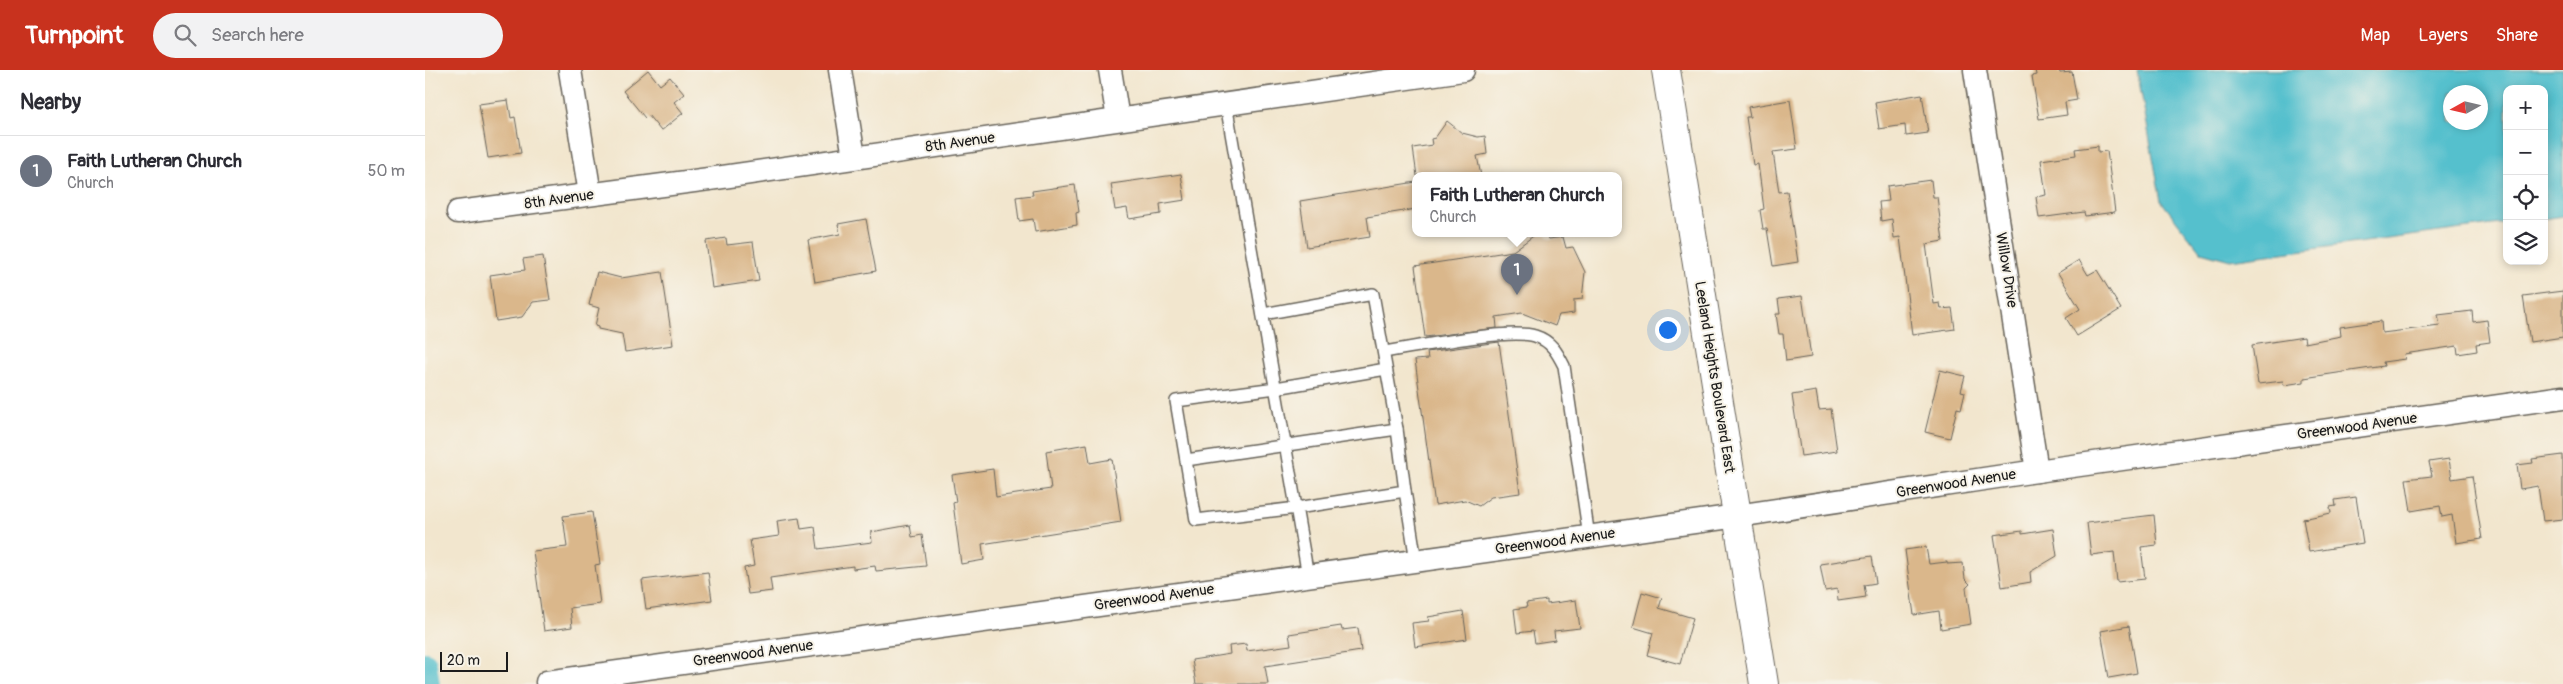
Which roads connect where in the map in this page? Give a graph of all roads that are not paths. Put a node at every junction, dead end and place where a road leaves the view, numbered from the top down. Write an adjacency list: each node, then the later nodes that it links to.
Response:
1 (570, 70): 11 (street)
2 (840, 70): 10 (street)
3 (1110, 70): 9 (street)
4 (1463, 70): 7 (street, 8th Avenue)
5 (1666, 70): 24 (main road, Leeland Heights Boulevard East)
6 (1975, 70): 21 (street, Willow Drive)
7 (1383, 76): 8 (street, 8th Avenue)
8 (1226, 104): 9 (street, 8th Avenue); 13 (lane)
9 (1118, 119): 10 (street, 8th Avenue)
10 (854, 157): 11 (street, 8th Avenue)
11 (590, 194): 12 (street, 8th Avenue)
12 (458, 212)
13 (1263, 314): 14 (lane); 16 (lane)
14 (1385, 352): 15 (lane); 25 (lane)
15 (1386, 368): 16 (lane); 18 (lane)
16 (1276, 388): 19 (lane); 20 (lane)
17 (2563, 397): 21 (street, Greenwood Avenue)
18 (1397, 429): 19 (lane); 22 (lane)
19 (1286, 446): 20 (lane); 23 (lane)
20 (1186, 460): 23 (lane)
21 (2037, 471): 24 (street, Greenwood Avenue)
22 (1405, 491): 23 (lane); 26 (lane)
23 (1297, 508): 27 (lane)
24 (1737, 516): 25 (street, Greenwood Avenue); 29 (main road, Leeland Heights Boulevard East)
25 (1589, 536): 26 (street, Greenwood Avenue)
26 (1416, 560): 27 (street, Greenwood Avenue)
27 (1309, 576): 28 (street, Greenwood Avenue)
28 (547, 682)
29 (1764, 684)

